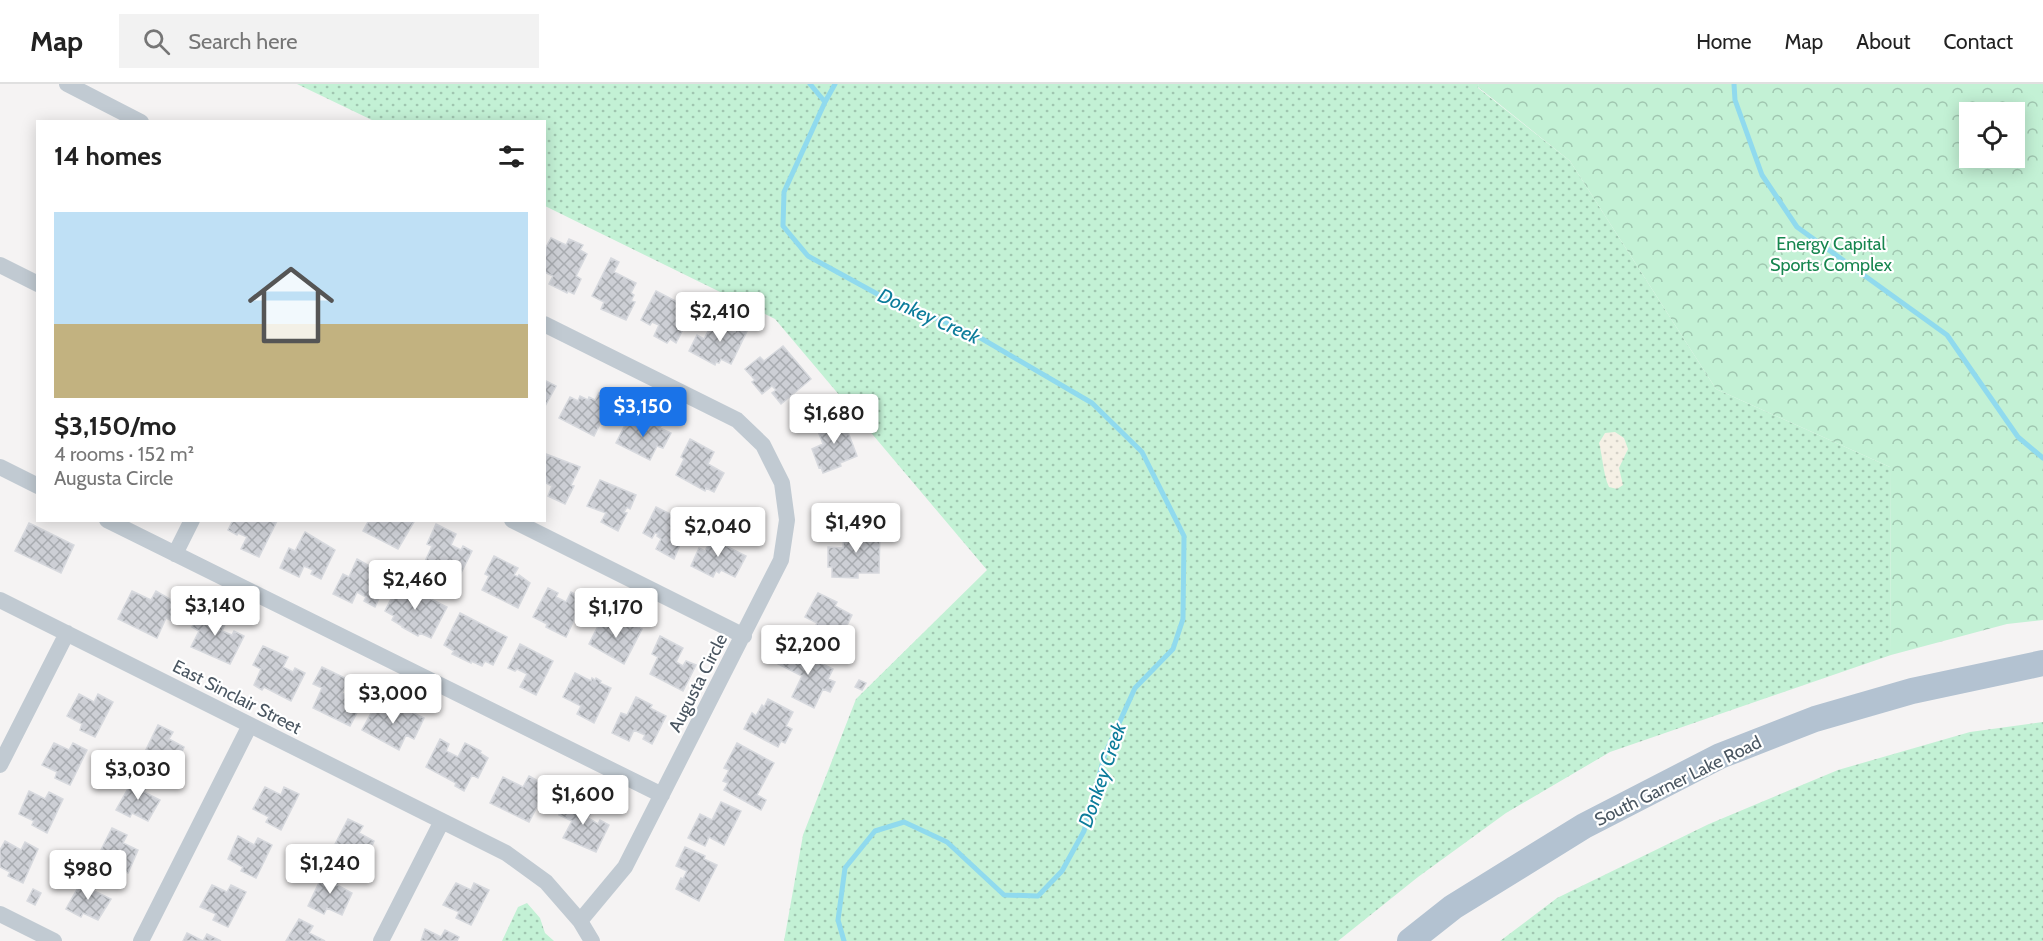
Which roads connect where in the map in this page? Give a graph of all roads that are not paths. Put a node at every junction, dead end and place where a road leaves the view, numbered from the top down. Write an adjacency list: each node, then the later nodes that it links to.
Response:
1 (67, 84): 2 (street)
2 (137, 120)
3 (0, 265): 4 (street)
4 (36, 283)
5 (546, 325): 14 (street, Augusta Circle)
6 (0, 467): 7 (street)
7 (36, 485)
8 (111, 522): 11 (street)
9 (191, 522): 11 (street)
10 (516, 522): 14 (street)
11 (175, 554): 18 (street)
12 (0, 600): 13 (street, East Sinclair Street)
13 (67, 633): 16 (street, East Sinclair Street); 17 (street)
14 (744, 636): 18 (street, Augusta Circle)
15 (2043, 663): 26 (main road, South Garner Lake Road)
16 (250, 725): 19 (street, East Sinclair Street); 23 (street)
17 (0, 765)
18 (662, 795): 21 (street, Augusta Circle)
19 (442, 821): 21 (street, East Sinclair Street); 24 (street)
20 (0, 914): 22 (street)
21 (580, 921): 25 (street, East Sinclair Street)
22 (54, 941)
23 (141, 941)
24 (381, 941)
25 (592, 941)
26 (1410, 941)

